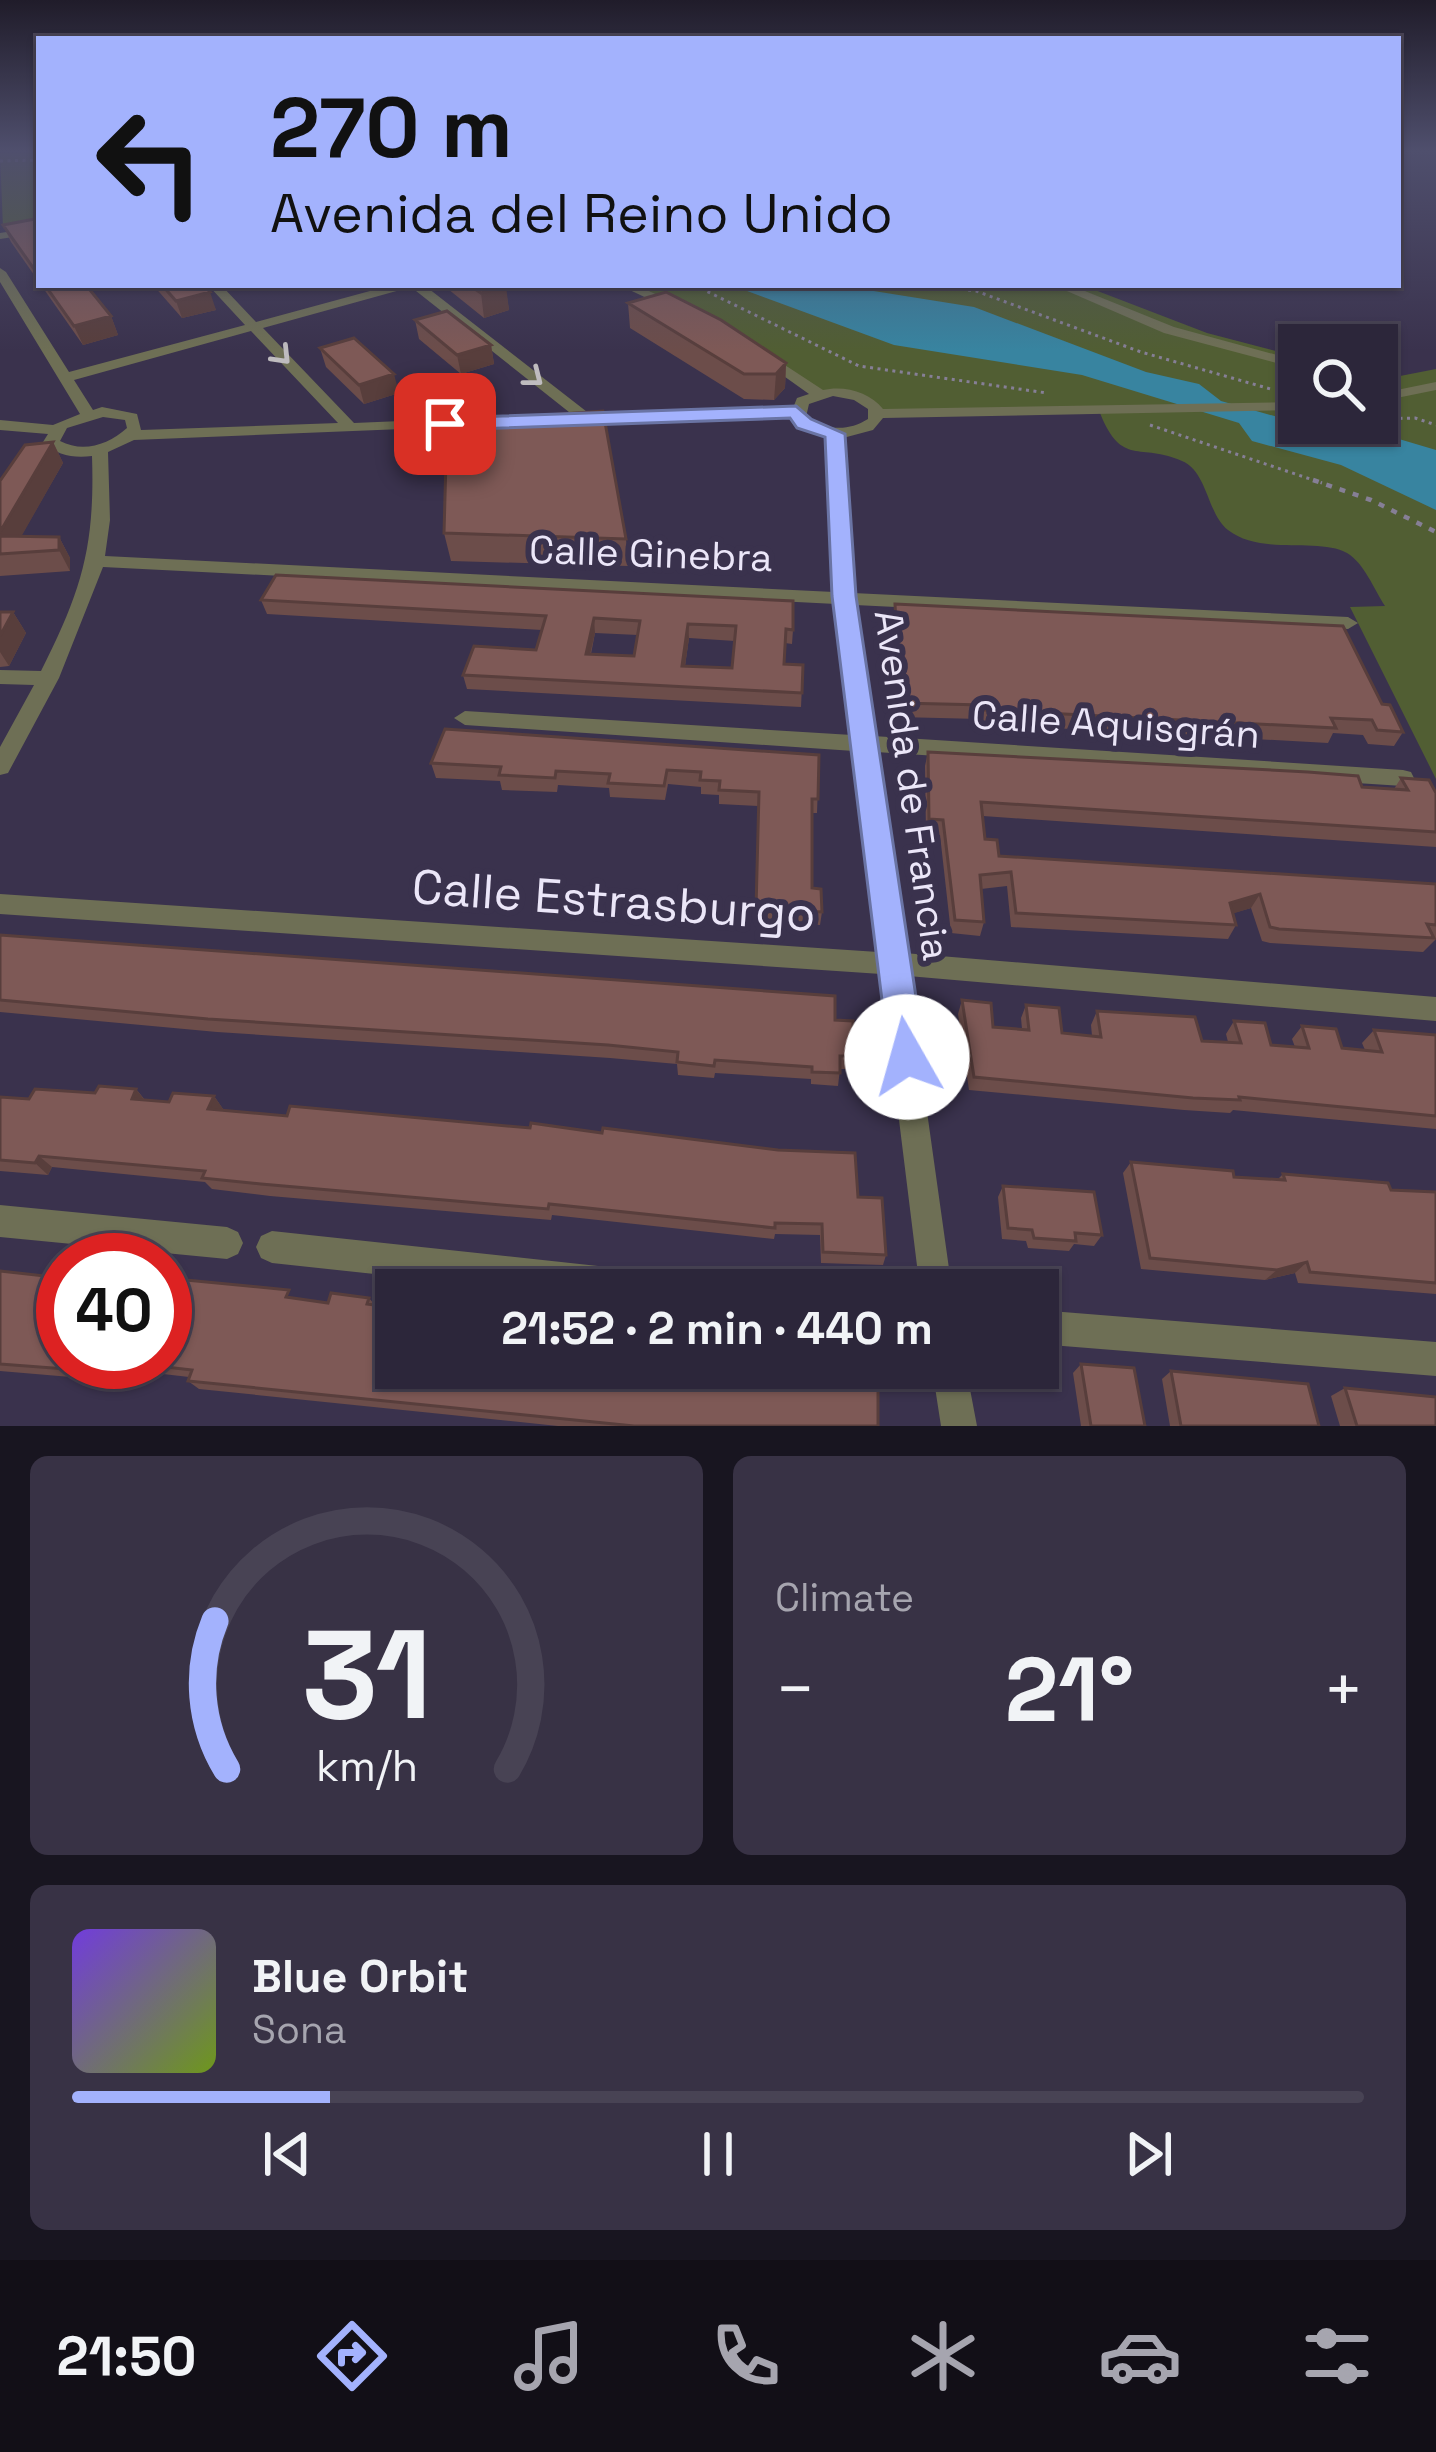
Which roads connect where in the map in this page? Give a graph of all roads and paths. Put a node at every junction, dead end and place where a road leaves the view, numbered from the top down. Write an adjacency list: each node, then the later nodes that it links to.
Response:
1 (36, 230): 2 (street)
2 (0, 236)
3 (0, 272): 15 (street)
4 (217, 288): 12 (street)
5 (351, 288): 12 (street)
6 (393, 288): 12 (street)
7 (420, 288): 27 (street, one-way to 27)
8 (632, 288): 11 (street)
9 (954, 288): 17 (path)
10 (1065, 288): 14 (street)
11 (687, 311)
12 (248, 321): 15 (street); 32 (street, one-way to 32)
13 (758, 351): 19 (street)
14 (1278, 359)
15 (64, 371): 24 (street)
16 (1436, 386): 20 (street)
17 (1276, 391)
18 (1398, 392): 20 (street)
19 (819, 394): 23 (street); 25 (street)
20 (1404, 394): 21 (street)
21 (1398, 395)
22 (1278, 406): 25 (street)
23 (796, 412): 27 (street); 34 (street)
24 (88, 414): 33 (street); 35 (street)
25 (878, 414): 34 (street)
26 (1398, 418): 31 (path)
27 (587, 419): 28 (street)
28 (563, 420)
29 (492, 422): 32 (street)
30 (0, 425): 33 (street)
31 (1436, 425)
32 (350, 427): 35 (street)
33 (55, 430): 36 (street)
34 (835, 434): 38 (street, Avenida de Francia)
35 (130, 435): 36 (street)
36 (100, 449): 37 (street)
37 (95, 561): 38 (street, Calle Ginebra); 41 (street)
38 (844, 596): 39 (street, Calle Ginebra); 43 (street, Avenida de Francia)
39 (1348, 623)
40 (0, 677): 41 (street)
41 (49, 678): 44 (street)
42 (465, 718): 43 (street, Calle Aquisgrán)
43 (862, 743): 45 (street, Calle Aquisgrán); 47 (street, Avenida de Francia)
44 (0, 767)
45 (1403, 778)
46 (0, 904): 47 (street, Calle Estrasburgo)
47 (895, 964): 48 (street, Calle Estrasburgo); 53 (street, Avenida de Francia)
48 (1436, 1009)
49 (0, 1221): 50 (street)
50 (227, 1243)
51 (272, 1247): 52 (street)
52 (477, 1269)
53 (934, 1269)
54 (1059, 1329): 55 (street)
55 (1436, 1359)
56 (953, 1389): 57 (street)
57 (959, 1426)

